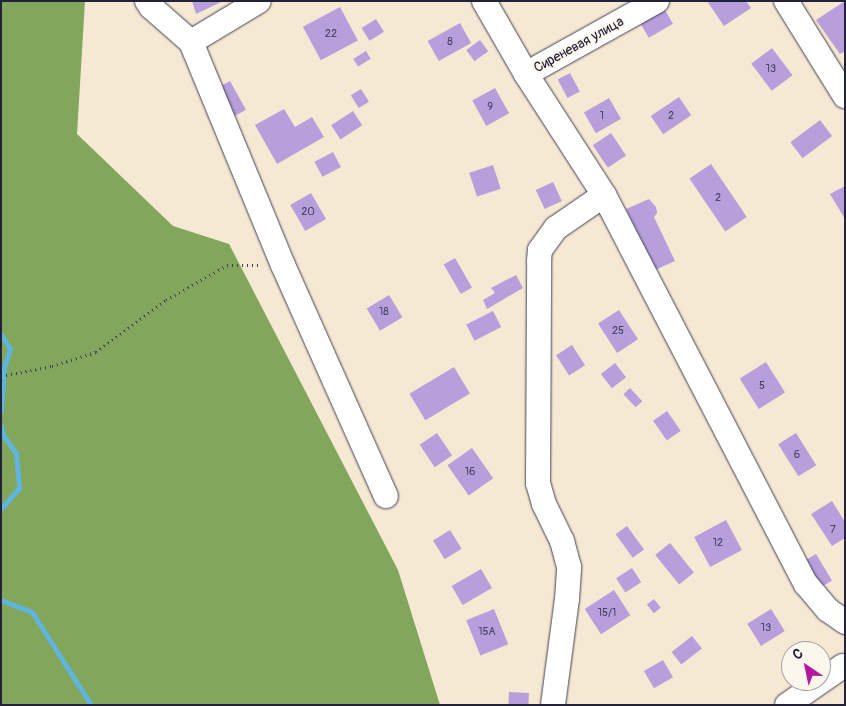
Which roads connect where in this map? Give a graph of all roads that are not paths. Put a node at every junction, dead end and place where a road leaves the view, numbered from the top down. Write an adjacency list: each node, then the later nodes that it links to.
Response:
1 (147, 1): 6 (lane)
2 (258, 1): 6 (lane)
3 (484, 1): 7 (lane)
4 (657, 1): 7 (lane, Сиреневая улица)
5 (786, 1): 8 (lane)
6 (191, 42): 10 (lane)
7 (526, 74): 9 (lane)
8 (845, 96)
9 (604, 195): 11 (lane); 13 (lane)
10 (386, 496)
11 (845, 622)
12 (843, 666): 14 (lane)
13 (553, 705)
14 (787, 705)

